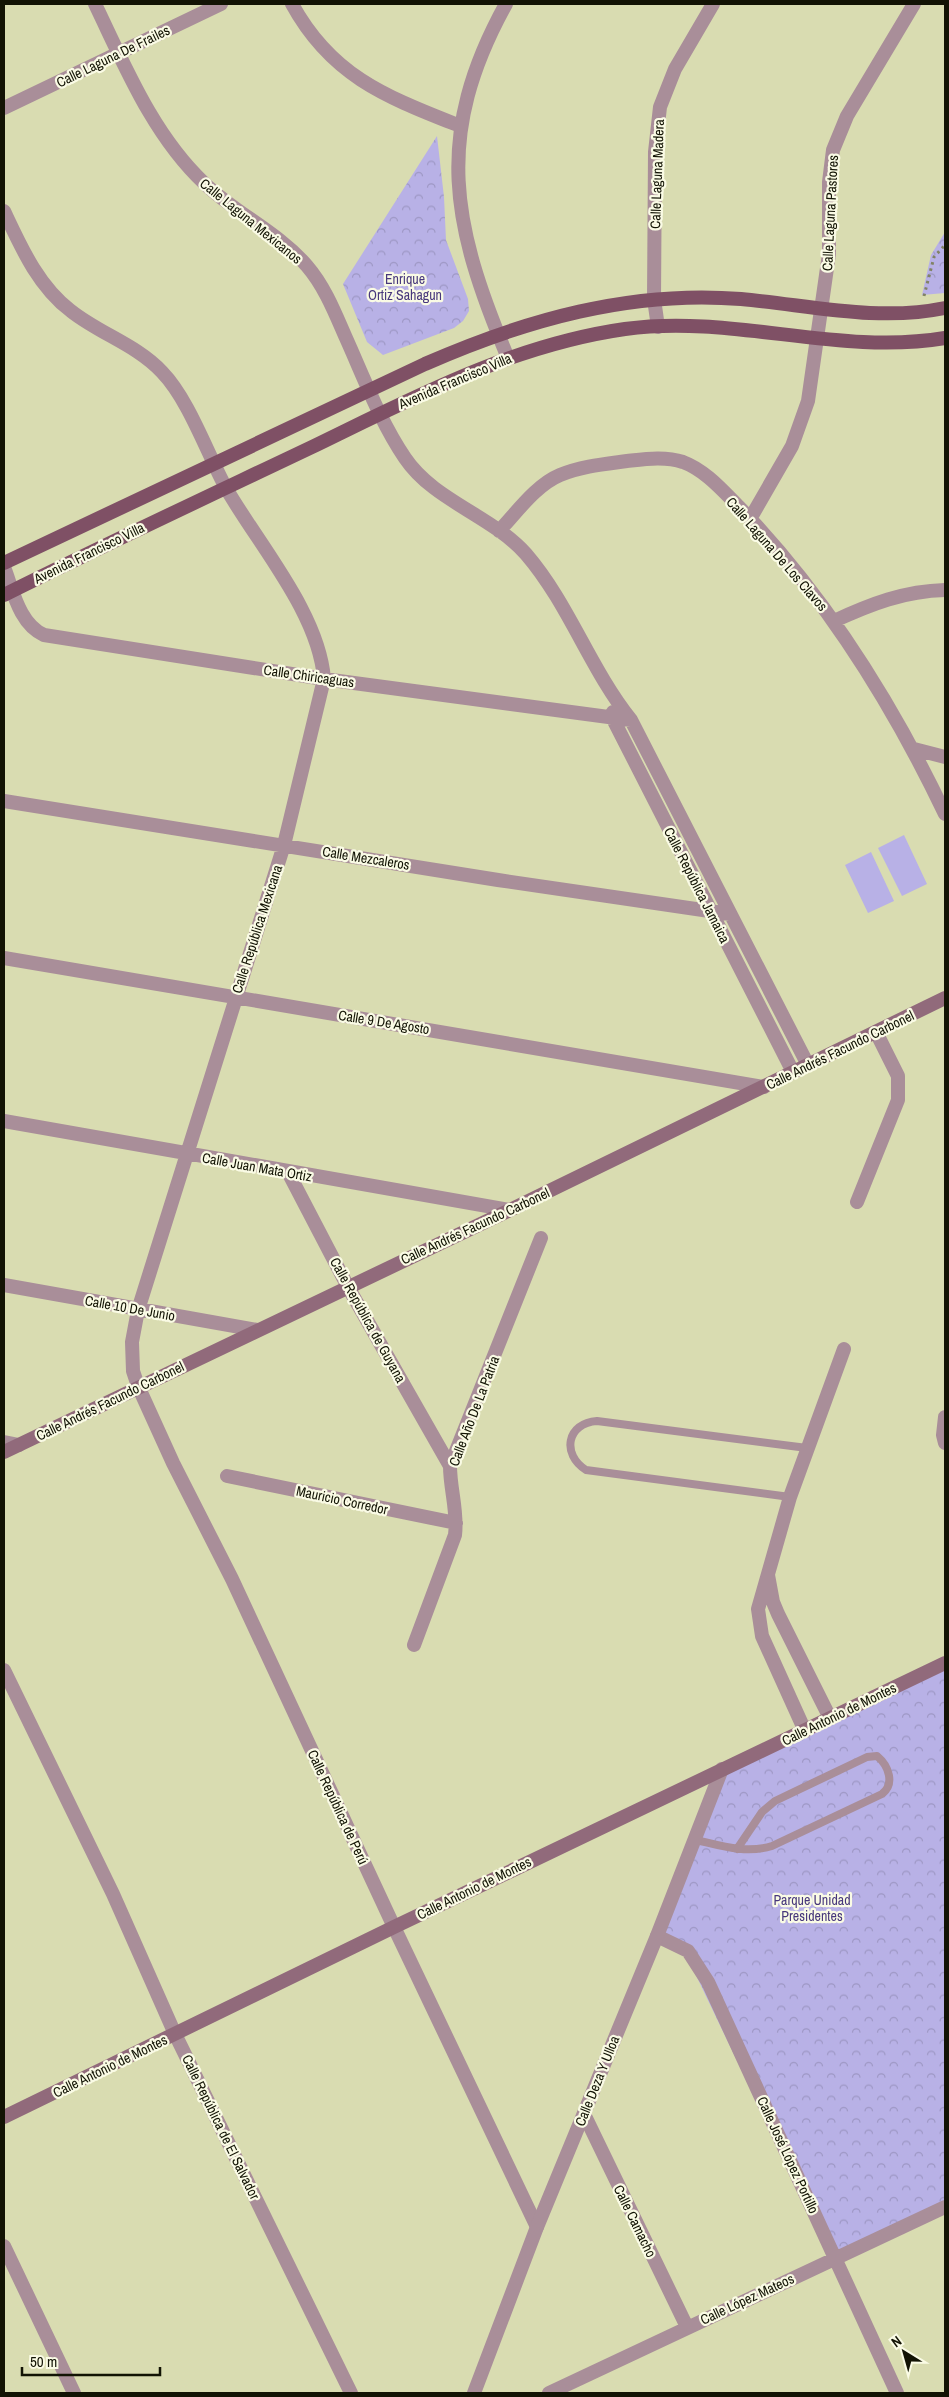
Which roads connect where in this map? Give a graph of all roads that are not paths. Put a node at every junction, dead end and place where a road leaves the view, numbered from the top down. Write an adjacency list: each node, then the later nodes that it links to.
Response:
1 (95, 4): 7 (street, Calle Laguna Mexicanos)
2 (221, 4): 7 (street, Calle Laguna De Frailes)
3 (292, 4): 9 (street)
4 (506, 4): 9 (street)
5 (713, 4): 11 (street, Calle Laguna Madera)
6 (914, 4): 13 (street, Calle Laguna Pastores)
7 (120, 54): 8 (street, Calle Laguna De Frailes); 19 (street, Calle Laguna Mexicanos)
8 (4, 108)
9 (460, 126): 15 (street)
10 (4, 211): 21 (street, Calle República Mexicana)
11 (654, 299): 13 (main road, Avenida Francisco Villa); 14 (street, Calle Laguna Madera); 15 (main road, Avenida Francisco Villa)
12 (945, 308): 13 (main road, Avenida Francisco Villa)
13 (822, 309): 16 (street, Calle Laguna Pastores)
14 (658, 327): 16 (main road, Avenida Francisco Villa); 18 (main road, Avenida Francisco Villa)
15 (498, 335): 18 (street); 19 (main road, Avenida Francisco Villa)
16 (818, 338): 17 (main road, Avenida Francisco Villa); 23 (street, Calle Laguna Pastores)
17 (945, 338)
18 (508, 358): 20 (main road, Avenida Francisco Villa)
19 (369, 390): 20 (street, Calle Laguna Mexicanos); 21 (main road, Avenida Francisco Villa)
20 (380, 414): 22 (main road, Avenida Francisco Villa); 24 (street, Calle República Jamaica)
21 (216, 464): 22 (street, Calle República Mexicana); 25 (main road, Avenida Francisco Villa)
22 (226, 487): 27 (main road, Avenida Francisco Villa); 29 (street, Calle República Mexicana)
23 (750, 519): 24 (street, Calle Laguna De Los Clavos); 28 (street, Calle Laguna De Los Clavos)
24 (499, 531): 30 (street, Calle República Jamaica)
25 (4, 565): 27 (street, Calle Chiricaguas)
26 (945, 590): 28 (street)
27 (8, 592): 29 (street, Calle Chiricaguas)
28 (834, 621): 33 (street, Calle Laguna De Los Clavos)
29 (324, 679): 31 (street, Calle Chiricaguas); 37 (street, Calle República Mexicana)
30 (612, 696): 31 (street, Calle República Jamaica); 32 (street, Calle República Jamaica)
31 (613, 718): 32 (street, Calle Chiricaguas); 38 (street, Calle República Jamaica)
32 (631, 720): 39 (street, Calle República Jamaica)
33 (914, 749): 34 (street); 36 (street, Calle Laguna De Los Clavos)
34 (945, 757)
35 (4, 801): 37 (street, Calle Mezcaleros)
36 (945, 814)
37 (284, 845): 38 (street, Calle Mezcaleros); 41 (street, Calle República Mexicana)
38 (710, 911): 39 (street, Calle Mezcaleros); 45 (street, Calle República Jamaica)
39 (730, 914): 44 (street, Calle República Jamaica)
40 (4, 958): 41 (street, Calle 9 De Agosto)
41 (235, 997): 46 (street, Calle 9 De Agosto); 48 (street, Calle República Mexicana)
42 (945, 998): 43 (main road, Calle Andrés Facundo Carbonel)
43 (876, 1032): 44 (main road, Calle Andrés Facundo Carbonel); 50 (street)
44 (808, 1064): 45 (main road, Calle Andrés Facundo Carbonel)
45 (793, 1072): 46 (main road, Calle Andrés Facundo Carbonel)
46 (764, 1087): 51 (main road, Calle Andrés Facundo Carbonel)
47 (4, 1121): 48 (street, Calle Juan Mata Ortiz)
48 (186, 1154): 49 (street, Calle Juan Mata Ortiz); 55 (street, Calle República Mexicana)
49 (288, 1172): 51 (street, Calle Juan Mata Ortiz); 54 (street, Calle República de Guyana)
50 (857, 1202)
51 (510, 1210): 54 (main road, Calle Andrés Facundo Carbonel)
52 (541, 1238): 65 (street, Calle Año De La Patria)
53 (4, 1285): 55 (street, Calle 10 De Junio)
54 (348, 1287): 56 (main road, Calle Andrés Facundo Carbonel); 65 (street, Calle República de Guyana)
55 (138, 1310): 56 (street, Calle 10 De Junio); 58 (street, Calle República Mexicana)
56 (257, 1330): 58 (main road, Calle Andrés Facundo Carbonel)
57 (844, 1349): 63 (street)
58 (138, 1386): 62 (main road, Calle Andrés Facundo Carbonel); 78 (street, Calle República de Perú)
59 (945, 1417): 61 (street)
60 (4, 1442): 62 (street)
61 (945, 1443)
62 (18, 1445): 64 (main road, Calle Andrés Facundo Carbonel)
63 (807, 1448): 67 (street); 67 (lane)
64 (4, 1452)
65 (450, 1466): 68 (street, Calle Año De La Patria)
66 (227, 1476): 68 (street, Mauricio Corredor)
67 (790, 1497): 69 (street)
68 (456, 1523): 70 (street, Calle Año De La Patria)
69 (767, 1570): 73 (street); 74 (street)
70 (414, 1645)
71 (945, 1663): 73 (main road, Calle Antonio de Montes)
72 (4, 1670): 80 (street, Calle República de El Salvador)
73 (830, 1718): 74 (main road, Calle Antonio de Montes)
74 (804, 1731): 75 (main road, Calle Antonio de Montes)
75 (722, 1769): 76 (street, Calle Deza Y Ulloa); 78 (main road, Calle Antonio de Montes)
76 (696, 1840): 77 (lane); 79 (street, Calle Deza Y Ulloa)
77 (737, 1849): 77 (lane)
78 (394, 1927): 80 (main road, Calle Antonio de Montes); 84 (street, Calle República de Perú)
79 (657, 1936): 81 (street, Calle Deza Y Ulloa); 86 (street, Calle José López Portillo)
80 (175, 2034): 82 (main road, Calle Antonio de Montes); 89 (street, Calle República de El Salvador)
81 (584, 2114): 84 (street, Calle Deza Y Ulloa); 87 (street, Calle Camacho)
82 (4, 2117)
83 (945, 2207): 86 (street, Calle López Mateos)
84 (537, 2227): 90 (street, Calle Deza Y Ulloa)
85 (4, 2246): 88 (street)
86 (836, 2259): 87 (street, Calle López Mateos); 92 (street, Calle José López Portillo)
87 (687, 2327): 91 (street, Calle López Mateos)
88 (74, 2393)
89 (351, 2393)
90 (474, 2393)
91 (549, 2393)
92 (897, 2393)

